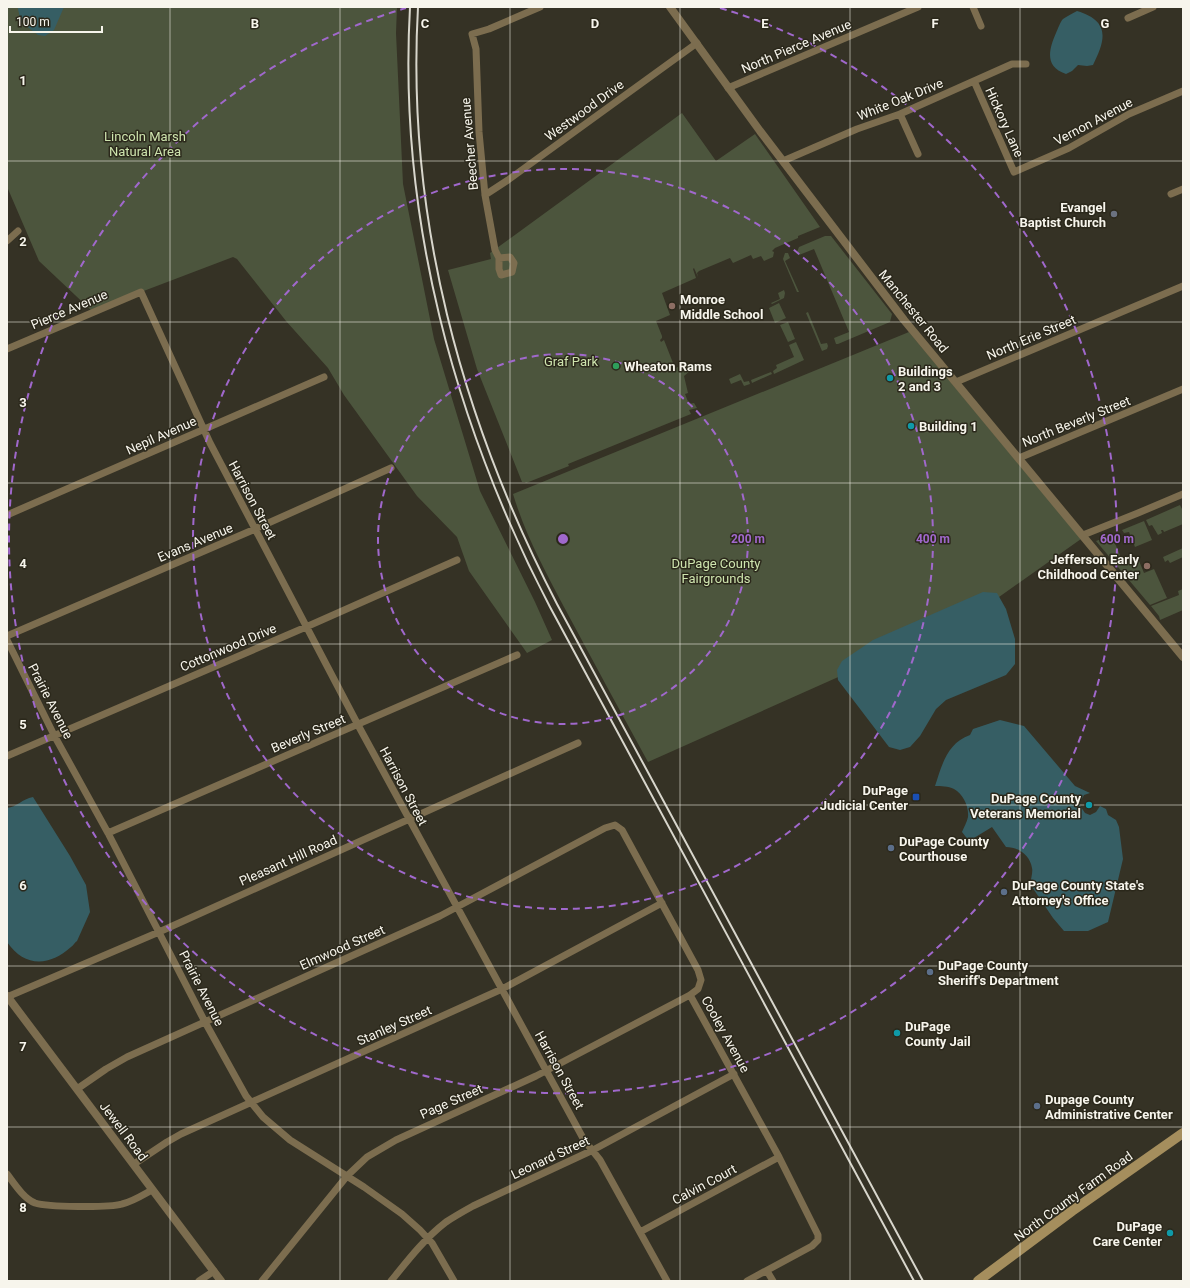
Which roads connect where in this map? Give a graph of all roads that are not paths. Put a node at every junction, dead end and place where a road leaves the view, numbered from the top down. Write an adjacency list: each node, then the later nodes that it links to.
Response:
1 (540, 7): 19 (street, Beecher Avenue)
2 (670, 7): 8 (street, Manchester Road)
3 (918, 7): 11 (street, North Pierce Avenue)
4 (972, 7): 7 (street)
5 (1153, 7): 6 (street)
6 (1128, 18)
7 (981, 26)
8 (697, 44): 11 (street, Manchester Road); 19 (street, Westwood Drive)
9 (1026, 64): 10 (street, White Oak Drive)
10 (974, 81): 13 (street, White Oak Drive); 16 (street, Hickory Lane)
11 (728, 88): 15 (street, Manchester Road)
12 (1183, 91): 16 (street, Vernon Avenue)
13 (900, 114): 14 (street); 15 (street, White Oak Drive)
14 (918, 154)
15 (783, 161): 27 (street, Manchester Road)
16 (1014, 172)
17 (1183, 189): 18 (street)
18 (1171, 194)
19 (485, 195): 22 (street, Beecher Avenue)
20 (18, 232): 21 (street)
21 (7, 241)
22 (499, 258)
23 (1183, 286): 27 (street, North Erie Street)
24 (141, 292): 25 (street, Pierce Avenue); 29 (street, Harrison Street)
25 (7, 349)
26 (324, 377): 29 (street, Nepil Avenue)
27 (956, 382): 30 (street, Manchester Road)
28 (1183, 389): 30 (street, North Beverly Street)
29 (203, 429): 33 (street, Nepil Avenue); 34 (street, Harrison Street)
30 (1019, 458): 35 (street, Manchester Road)
31 (392, 468): 34 (street, Evans Avenue)
32 (1183, 494): 35 (street)
33 (7, 515)
34 (255, 529): 37 (street, Harrison Street); 38 (street, Evans Avenue)
35 (1083, 535): 41 (street, Manchester Road)
36 (457, 560): 37 (street, Cottonwood Drive)
37 (306, 627): 42 (street, Harrison Street); 43 (street, Cottonwood Drive)
38 (7, 636)
39 (7, 640): 43 (street, Prairie Avenue)
40 (517, 655): 42 (street, Beverly Street)
41 (1183, 656)
42 (358, 725): 46 (street, Harrison Street); 48 (street, Beverly Street)
43 (54, 735): 45 (street, Cottonwood Drive); 48 (street, Prairie Avenue)
44 (578, 743): 46 (street, Pleasant Hill Road)
45 (7, 756)
46 (409, 819): 50 (street, Harrison Street); 51 (street, Pleasant Hill Road)
47 (615, 826): 49 (street, Cooley Avenue); 50 (street, Elmwood Street)
48 (108, 833): 51 (street, Prairie Avenue)
49 (662, 903): 52 (street, Stanley Street); 53 (street, Cooley Avenue)
50 (457, 907): 52 (street, Harrison Street); 55 (street, Elmwood Street)
51 (159, 932): 54 (street, Pleasant Hill Road); 55 (street, Prairie Avenue)
52 (502, 989): 56 (street, Harrison Street); 59 (street, Stanley Street)
53 (690, 995): 56 (street, Page Street); 57 (street, Cooley Avenue)
54 (7, 997): 58 (street, Jewell Road)
55 (205, 1022): 58 (street, Elmwood Street); 59 (street, Prairie Avenue)
56 (546, 1070): 61 (street, Harrison Street); 65 (street, Page Street)
57 (734, 1074): 61 (street, Leonard Street); 62 (street, Cooley Avenue)
58 (77, 1089): 63 (street, Jewell Road)
59 (251, 1103): 63 (street, Stanley Street); 65 (street, Prairie Avenue)
60 (1183, 1133): 79 (main road, North County Farm Road)
61 (593, 1150): 67 (street, Harrison Street); 68 (street, Leonard Street)
62 (779, 1158): 67 (street, Calvin Court); 70 (street, Cooley Avenue)
63 (134, 1164): 66 (street, Jewell Road)
64 (7, 1174): 66 (street)
65 (347, 1176): 68 (street, Prairie Avenue); 73 (street, Page Street)
66 (152, 1190): 69 (street, Jewell Road)
67 (640, 1232): 76 (street, Harrison Street)
68 (428, 1237): 74 (street, Leonard Street); 75 (street, Prairie Avenue)
69 (214, 1271): 71 (street); 72 (street, Jewell Road)
70 (767, 1271): 77 (street); 78 (street)
71 (199, 1281)
72 (221, 1281)
73 (262, 1281)
74 (391, 1281)
75 (454, 1281)
76 (667, 1281)
77 (748, 1281)
78 (773, 1281)
79 (978, 1281)

